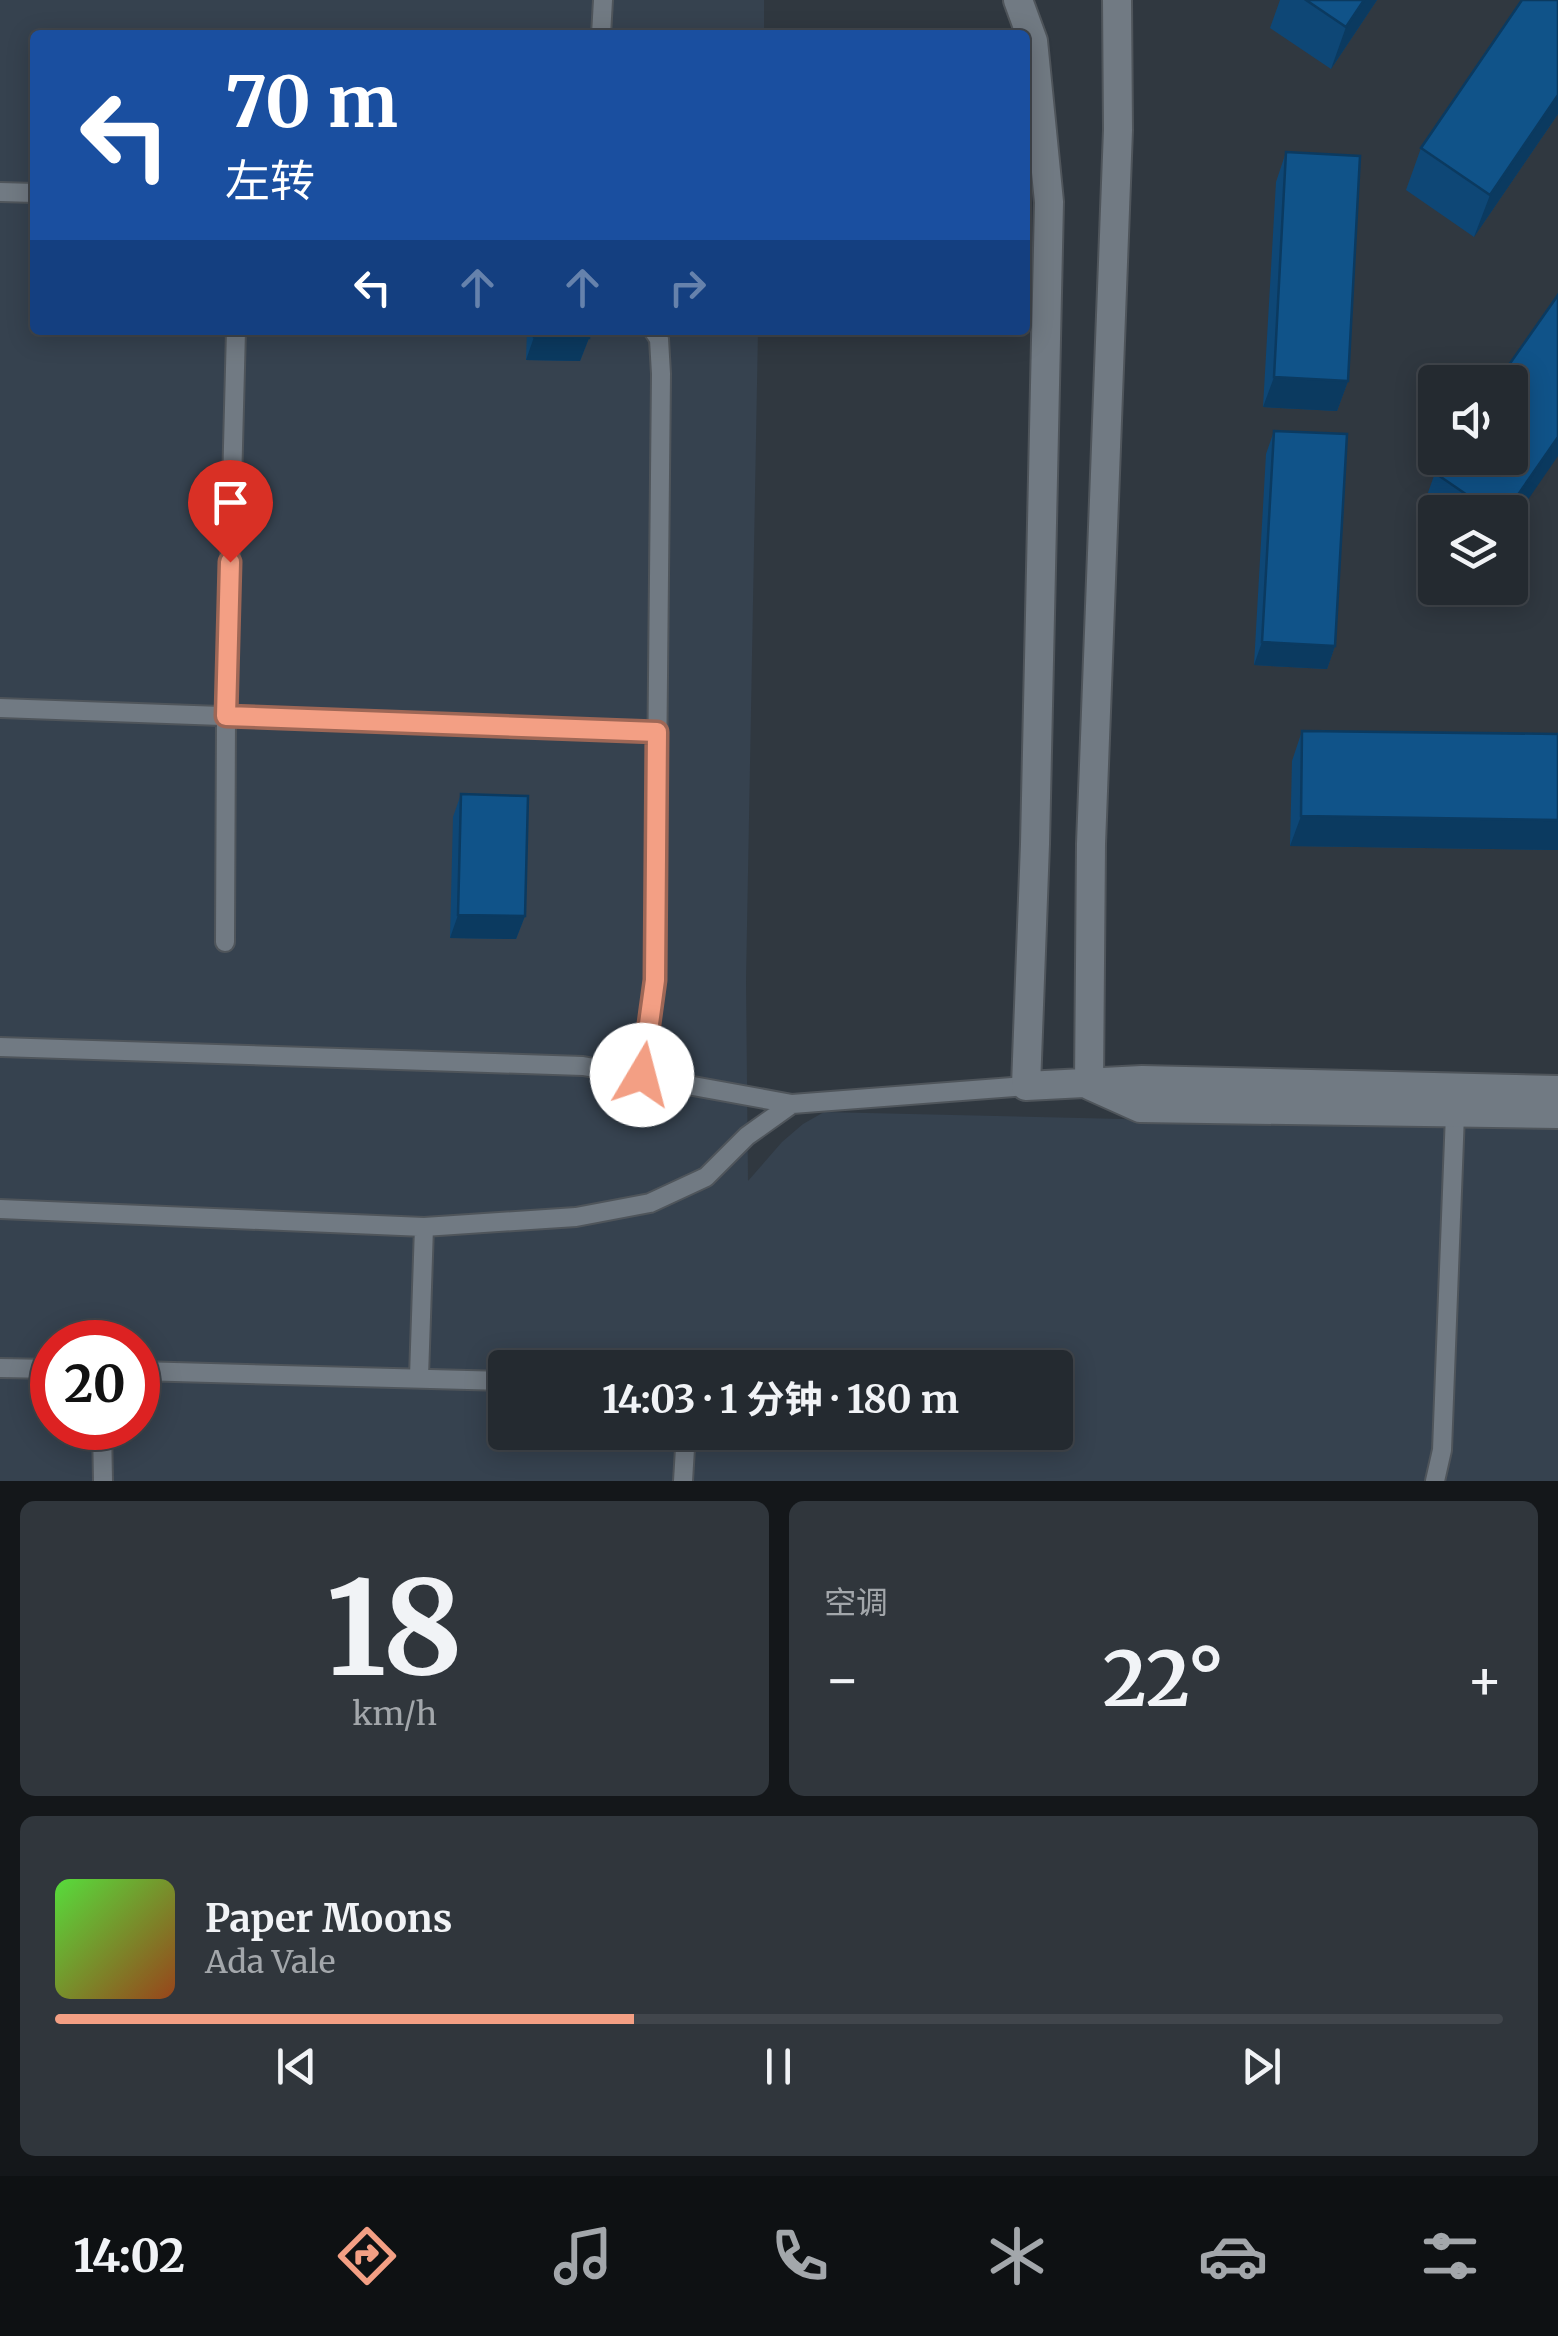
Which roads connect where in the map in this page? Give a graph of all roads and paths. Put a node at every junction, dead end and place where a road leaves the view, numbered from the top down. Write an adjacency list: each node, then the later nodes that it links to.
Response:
1 (603, 0): 4 (lane)
2 (1018, 0): 5 (main road)
3 (1117, 0): 17 (main road)
4 (601, 30)
5 (1029, 30)
6 (1030, 33): 18 (main road)
7 (0, 192): 8 (lane)
8 (30, 193)
9 (236, 335): 12 (lane)
10 (656, 335): 13 (lane)
11 (0, 708): 12 (lane)
12 (226, 716): 13 (lane); 14 (lane)
13 (657, 732): 16 (lane)
14 (225, 942)
15 (0, 1047): 16 (lane)
16 (642, 1075): 20 (lane)
17 (1089, 1085): 18 (main road); 19 (main road); 21 (main road)
18 (1026, 1086): 20 (lane)
19 (1558, 1090)
20 (792, 1104): 24 (lane)
21 (1455, 1114): 22 (main road); 34 (lane)
22 (1558, 1114)
23 (0, 1209): 24 (lane)
24 (424, 1227): 28 (lane)
25 (0, 1368): 26 (lane)
26 (30, 1369)
27 (160, 1371): 28 (lane)
28 (419, 1377): 29 (lane)
29 (488, 1380)
30 (102, 1450): 32 (lane)
31 (685, 1450): 33 (lane)
32 (102, 1481)
33 (683, 1481)
34 (1435, 1481)

